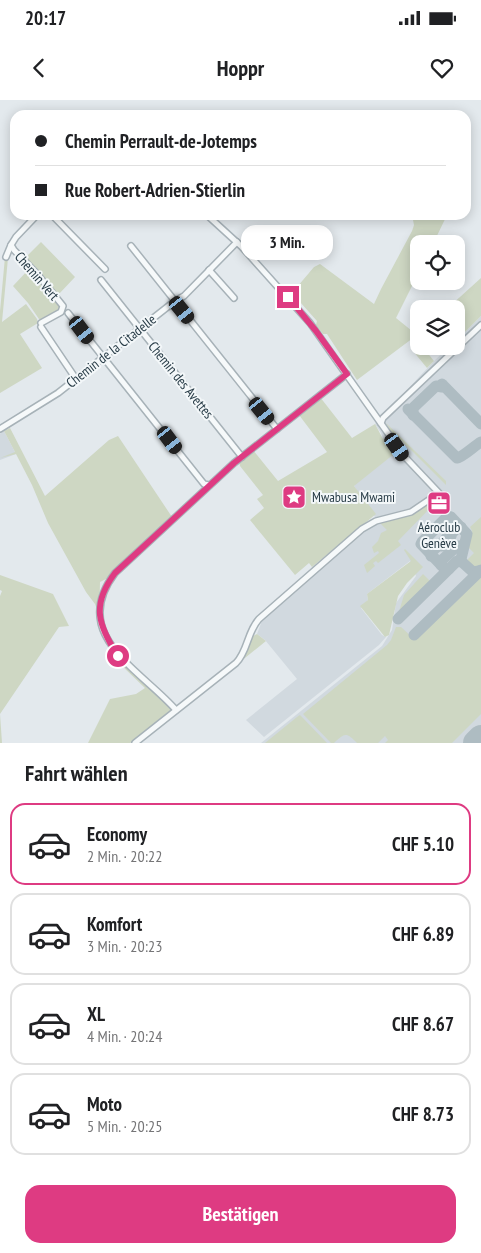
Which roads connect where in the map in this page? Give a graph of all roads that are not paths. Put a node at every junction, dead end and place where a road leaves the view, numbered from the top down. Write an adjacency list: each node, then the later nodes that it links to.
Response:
1 (31, 220): 5 (street, Chemin Vert)
2 (57, 220): 8 (street)
3 (213, 220): 4 (street)
4 (237, 242): 9 (street, Chemin de la Citadelle); 17 (street)
5 (12, 245): 7 (street, Chemin Vert); 18 (street, Chemin Vert)
6 (131, 246): 12 (street)
7 (6, 257)
8 (105, 269)
9 (210, 270): 11 (street); 12 (street, Chemin de la Citadelle)
10 (101, 280): 15 (street, Chemin des Avettes)
11 (234, 298)
12 (175, 301): 15 (street, Chemin de la Citadelle); 20 (street)
13 (68, 313): 16 (street)
14 (481, 324): 19 (street)
15 (140, 329): 16 (street, Chemin de la Citadelle); 22 (street, Chemin des Avettes)
16 (103, 358): 18 (street, Chemin de la Citadelle); 23 (street)
17 (347, 374): 19 (street); 20 (street)
18 (76, 379): 21 (street, Chemin de la Citadelle)
19 (381, 423): 24 (street)
20 (277, 429): 22 (street)
21 (0, 430)
22 (242, 456): 23 (street)
23 (209, 485): 24 (street)
24 (176, 710): 25 (street)
25 (134, 743)

